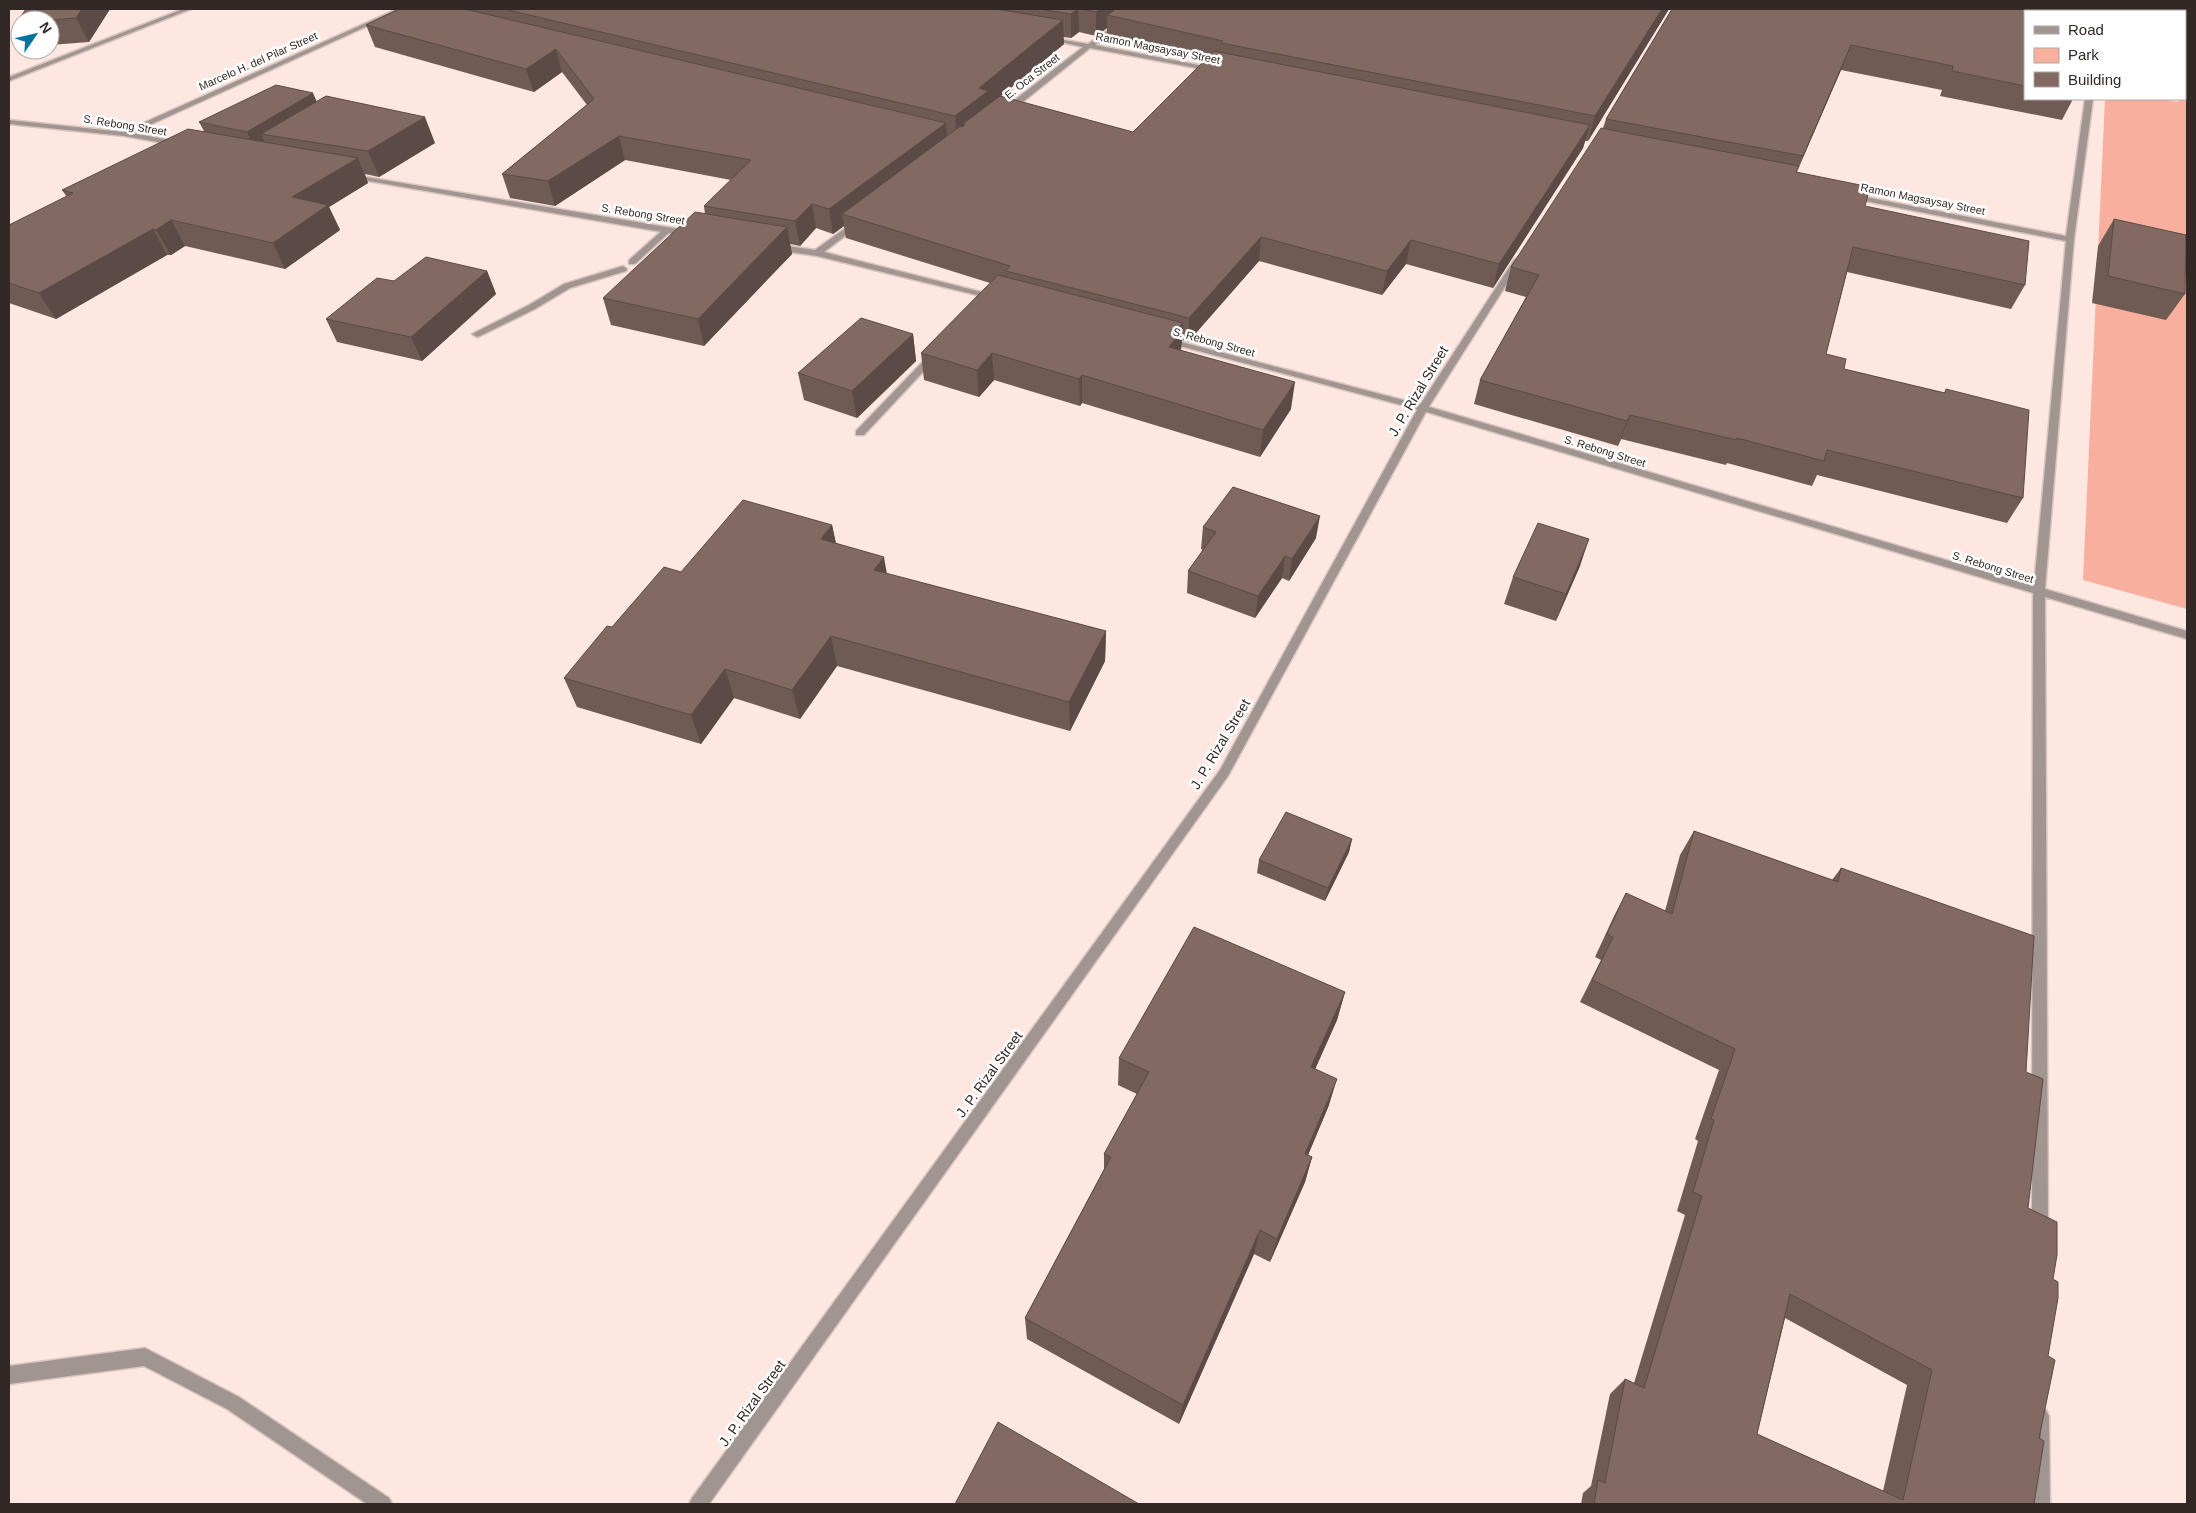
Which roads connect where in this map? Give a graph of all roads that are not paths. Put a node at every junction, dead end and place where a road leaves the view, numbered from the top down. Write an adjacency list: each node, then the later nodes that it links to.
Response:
1 (188, 9): 8 (street)
2 (401, 9): 4 (street); 12 (street, Marcelo H. del Pilar Street)
3 (1142, 9): 6 (street, E. Oca Street)
4 (410, 12)
5 (1042, 37): 6 (street, Ramon Magsaysay Street)
6 (1090, 45): 7 (street, Ramon Magsaysay Street); 10 (street, E. Oca Street)
7 (1224, 72)
8 (9, 79)
9 (2088, 100): 19 (street)
10 (999, 116)
11 (9, 122): 12 (street, S. Rebong Street)
12 (124, 134): 13 (street, S. Rebong Street)
13 (192, 147)
14 (338, 174): 17 (street, S. Rebong Street)
15 (1845, 196): 19 (street, Ramon Magsaysay Street)
16 (865, 217): 21 (street)
17 (668, 230): 18 (street, S. Rebong Street); 23 (street)
18 (705, 236)
19 (2070, 239): 31 (street)
20 (761, 244): 21 (street)
21 (817, 253): 25 (street)
22 (1523, 253): 29 (street, J. P. Rizal Street)
23 (632, 262)
24 (623, 269): 26 (street)
25 (1009, 300)
26 (477, 334)
27 (1154, 338): 29 (street, S. Rebong Street)
28 (938, 350): 30 (street)
29 (1423, 408): 31 (street, S. Rebong Street); 37 (street, J. P. Rizal Street)
30 (860, 433)
31 (2039, 593): 32 (street, S. Rebong Street); 33 (street)
32 (2187, 635)
33 (2040, 1247)
34 (9, 1375): 36 (street)
35 (2040, 1405): 38 (street)
36 (382, 1504)
37 (698, 1504)
38 (2040, 1504)

